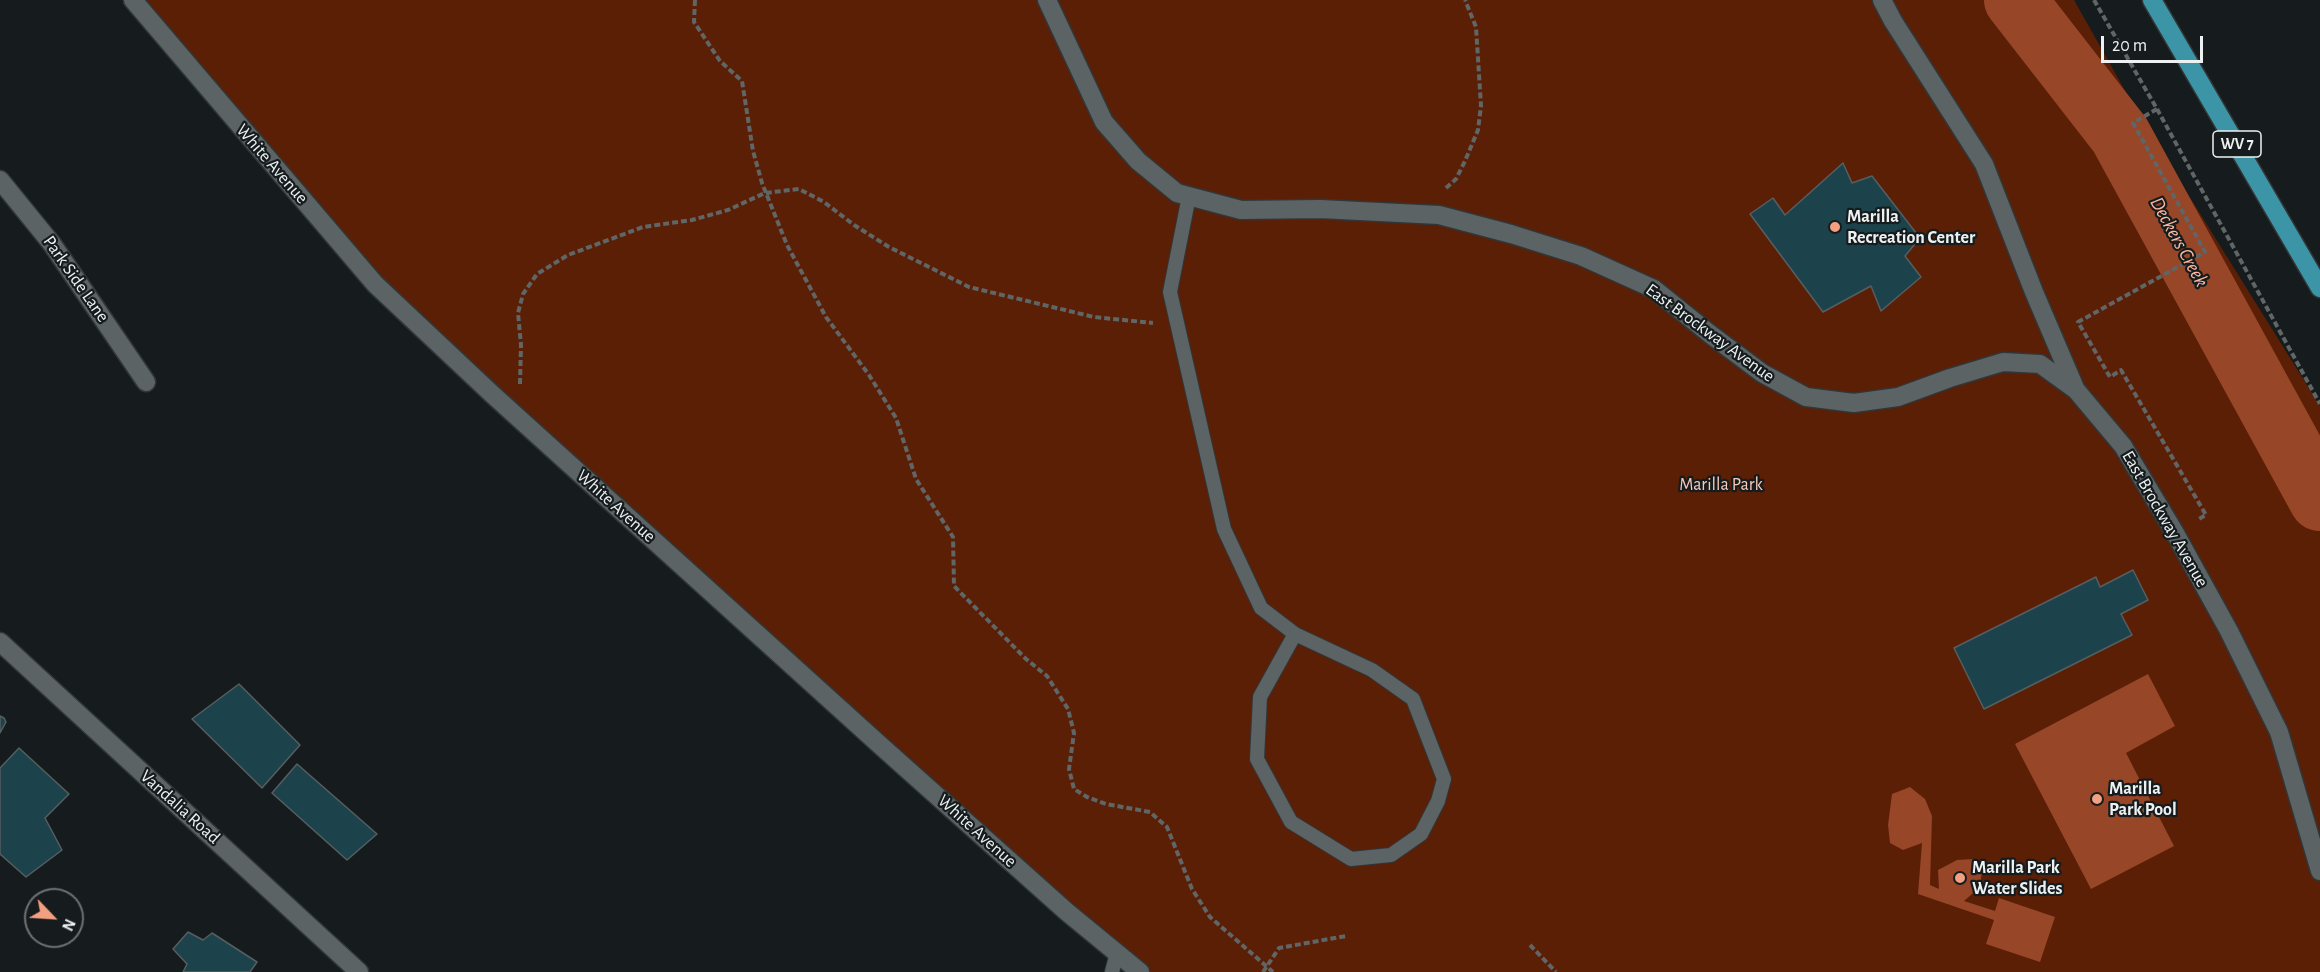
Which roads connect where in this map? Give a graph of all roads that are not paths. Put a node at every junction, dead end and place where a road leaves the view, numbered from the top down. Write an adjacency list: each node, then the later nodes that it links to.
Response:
1 (133, 0): 13 (street, White Avenue)
2 (1047, 0): 6 (street, East Brockway Avenue)
3 (1882, 0): 9 (street)
4 (2152, 0): 7 (main road, WV 7)
5 (0, 180): 8 (street, Park Side Lane)
6 (1189, 196): 9 (street, East Brockway Avenue); 10 (lane)
7 (2320, 288)
8 (146, 382)
9 (2076, 390): 12 (street, East Brockway Avenue)
10 (1295, 634): 10 (lane)
11 (0, 642): 14 (street, Vandalia Road)
12 (2320, 871)
13 (1117, 953): 15 (lane); 16 (street, White Avenue)
14 (359, 972)
15 (1112, 972)
16 (1140, 972)

